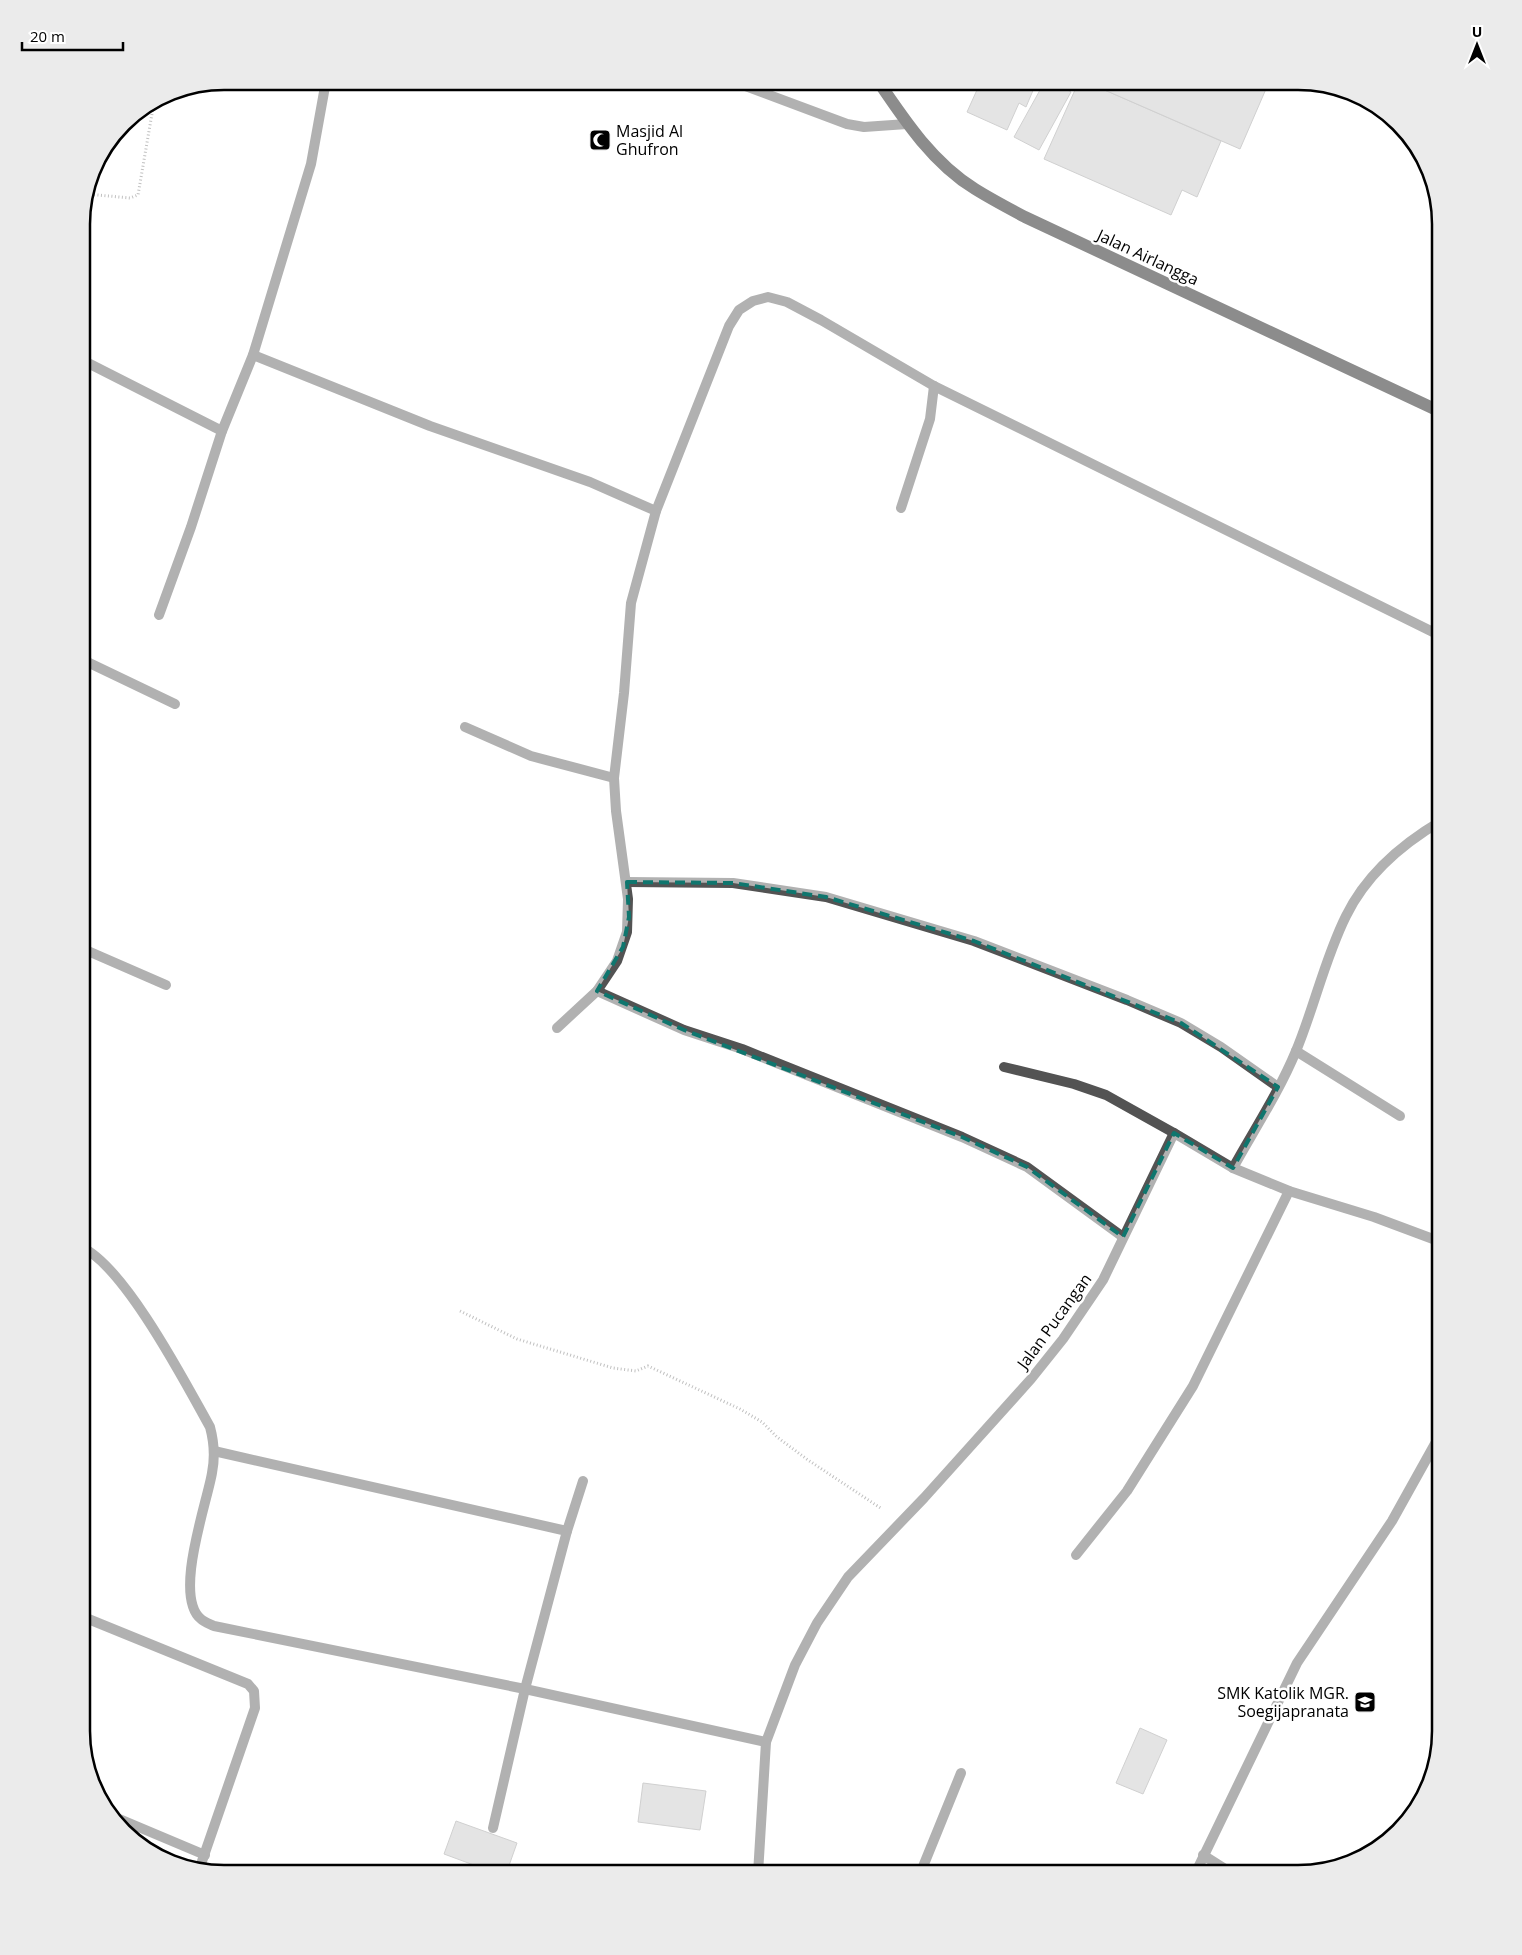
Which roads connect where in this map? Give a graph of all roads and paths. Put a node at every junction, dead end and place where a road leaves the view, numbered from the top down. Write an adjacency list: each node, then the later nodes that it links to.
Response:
1 (324, 90): 7 (street)
2 (756, 90): 5 (street)
3 (884, 90): 5 (main road, Jalan Airlangga)
4 (152, 111): 6 (path)
5 (907, 124): 10 (main road, Jalan Airlangga)
6 (94, 195)
7 (253, 355): 11 (street); 13 (street)
8 (90, 364): 11 (street)
9 (934, 386): 12 (street); 13 (street); 15 (street)
10 (1432, 408)
11 (222, 432): 14 (street)
12 (900, 508)
13 (656, 512): 19 (street)
14 (159, 615)
15 (1432, 632)
16 (90, 664): 17 (street)
17 (175, 704)
18 (465, 727): 19 (street)
19 (614, 778): 21 (street)
20 (1432, 826): 26 (street)
21 (627, 882): 24 (street); 28 (street)
22 (90, 952): 23 (street)
23 (166, 984)
24 (596, 991): 25 (street); 33 (street)
25 (557, 1028)
26 (1296, 1051): 28 (street); 29 (street)
27 (1004, 1067): 30 (street)
28 (1278, 1087): 31 (street)
29 (1400, 1116)
30 (1174, 1133): 31 (street); 33 (street, Jalan Pucangan)
31 (1232, 1168): 32 (street)
32 (1289, 1191): 34 (street); 42 (street)
33 (1123, 1237): 40 (street, Jalan Pucangan)
34 (1432, 1239)
35 (90, 1253): 38 (street)
36 (460, 1311): 40 (path)
37 (1432, 1449): 50 (street)
38 (214, 1451): 41 (street); 44 (street)
39 (583, 1481): 41 (street)
40 (902, 1521): 45 (street, Jalan Pucangan)
41 (567, 1531): 44 (street)
42 (1076, 1555)
43 (90, 1620): 49 (street)
44 (524, 1689): 45 (street); 48 (street)
45 (766, 1742): 52 (street, Jalan Pucangan)
46 (961, 1773): 53 (street)
47 (126, 1822): 49 (street)
48 (493, 1828)
49 (205, 1855): 51 (street)
50 (1204, 1855): 54 (street); 55 (street)
51 (202, 1863)
52 (759, 1865)
53 (924, 1865)
54 (1199, 1865)
55 (1219, 1865)

